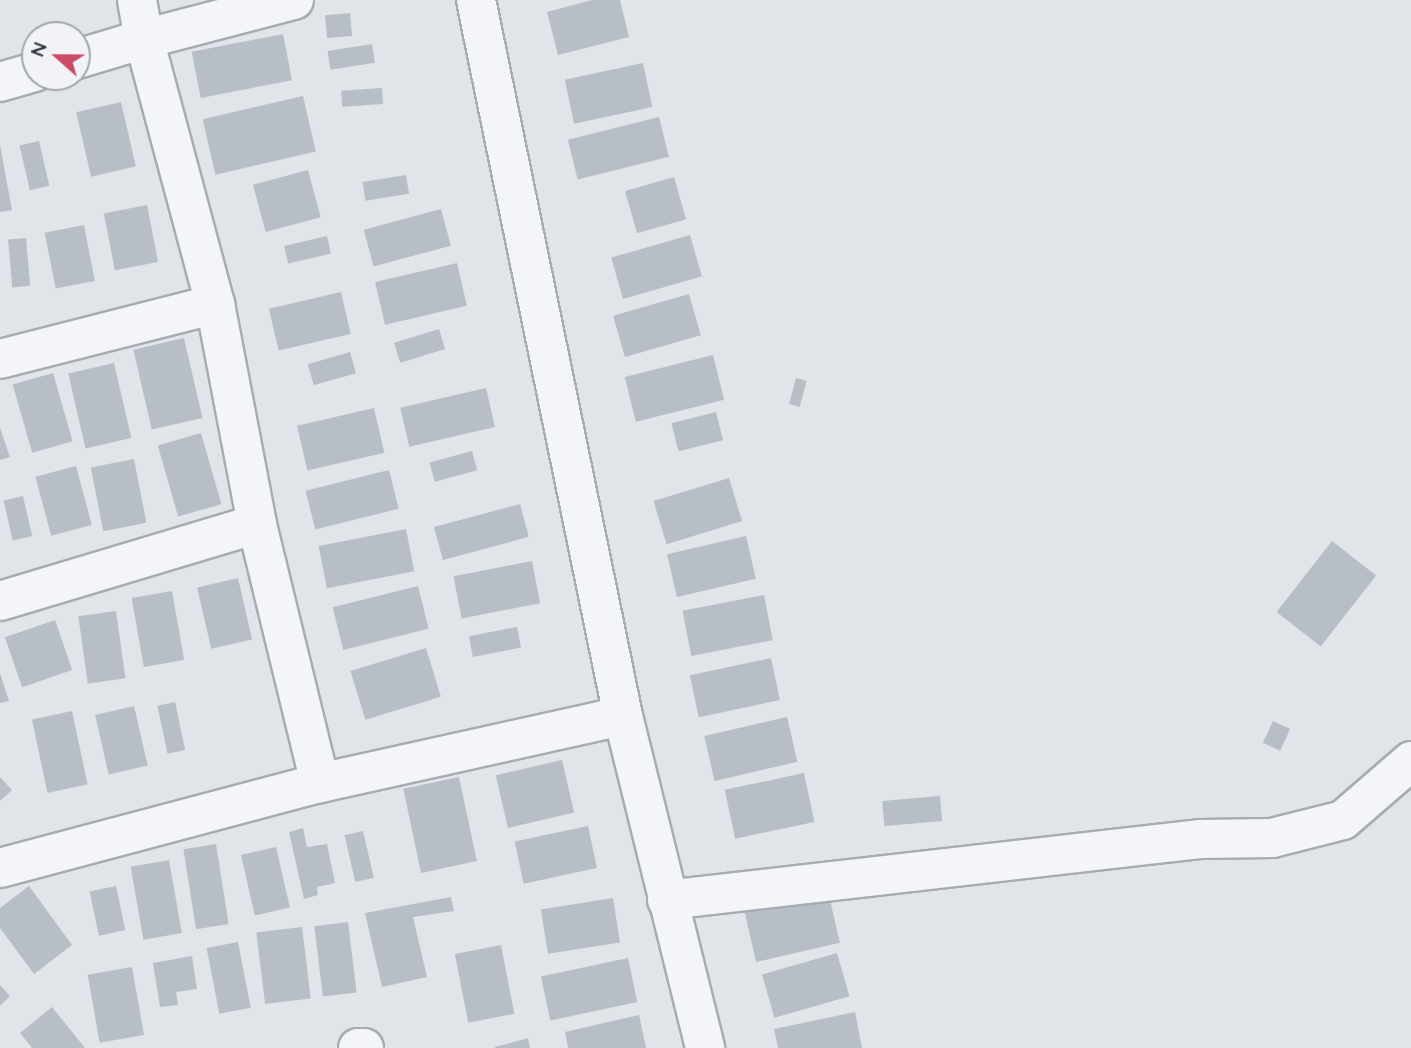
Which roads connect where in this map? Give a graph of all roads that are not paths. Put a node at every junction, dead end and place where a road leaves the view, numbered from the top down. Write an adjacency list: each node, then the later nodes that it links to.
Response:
1 (137, 0): 4 (street)
2 (294, 0): 4 (street)
3 (476, 0): 12 (street)
4 (144, 39): 5 (street); 8 (street)
5 (91, 55)
6 (21, 76): 7 (street)
7 (0, 82)
8 (215, 304): 9 (street); 10 (street)
9 (0, 359)
10 (257, 524): 11 (street); 14 (street)
11 (0, 601)
12 (623, 716): 14 (street); 16 (street)
13 (1411, 761): 16 (street)
14 (320, 783): 15 (street)
15 (0, 869)
16 (667, 900): 17 (street)
17 (705, 1048)

